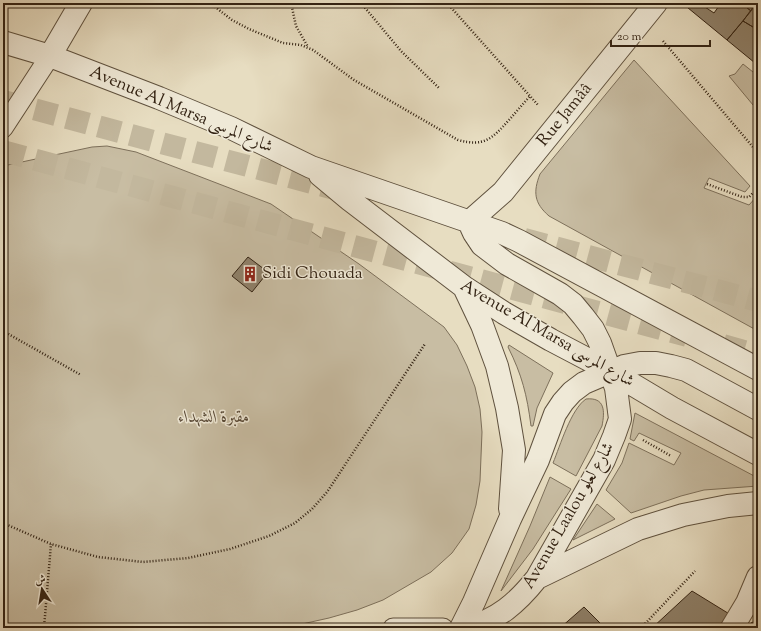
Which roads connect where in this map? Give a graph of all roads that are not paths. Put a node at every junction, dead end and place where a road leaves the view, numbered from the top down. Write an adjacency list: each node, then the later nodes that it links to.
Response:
1 (81, 3): 4 (street)
2 (656, 3): 7 (street, Rue Jamââ)
3 (3, 42): 4 (street, Avenue Al Marsa شارع المرسى)
4 (50, 56): 5 (lane); 6 (street, Avenue Al Marsa شارع المرسى)
5 (3, 128)
6 (311, 167): 7 (street, Avenue Al Marsa شارع المرسى); 8 (street, Avenue Al Marsa شارع المرسى)
7 (469, 222): 9 (street, Avenue Al Marsa شارع المرسى); 10 (street, Avenue Laalou شارع لعلو)
8 (464, 287): 10 (street, Avenue Al Marsa شارع المرسى); 14 (street)
9 (758, 369)
10 (610, 371): 11 (street); 12 (street, Avenue Al Marsa شارع المرسى); 14 (street); 16 (street, Avenue Laalou شارع لعلو)
11 (758, 409)
12 (758, 454)
13 (758, 503): 16 (street)
14 (510, 519): 19 (street)
15 (758, 577): 21 (street)
16 (537, 578): 20 (street, Avenue Laalou شارع لعلو)
17 (393, 628): 18 (lane)
18 (443, 628)
19 (461, 628)
20 (466, 628)
21 (732, 628)

